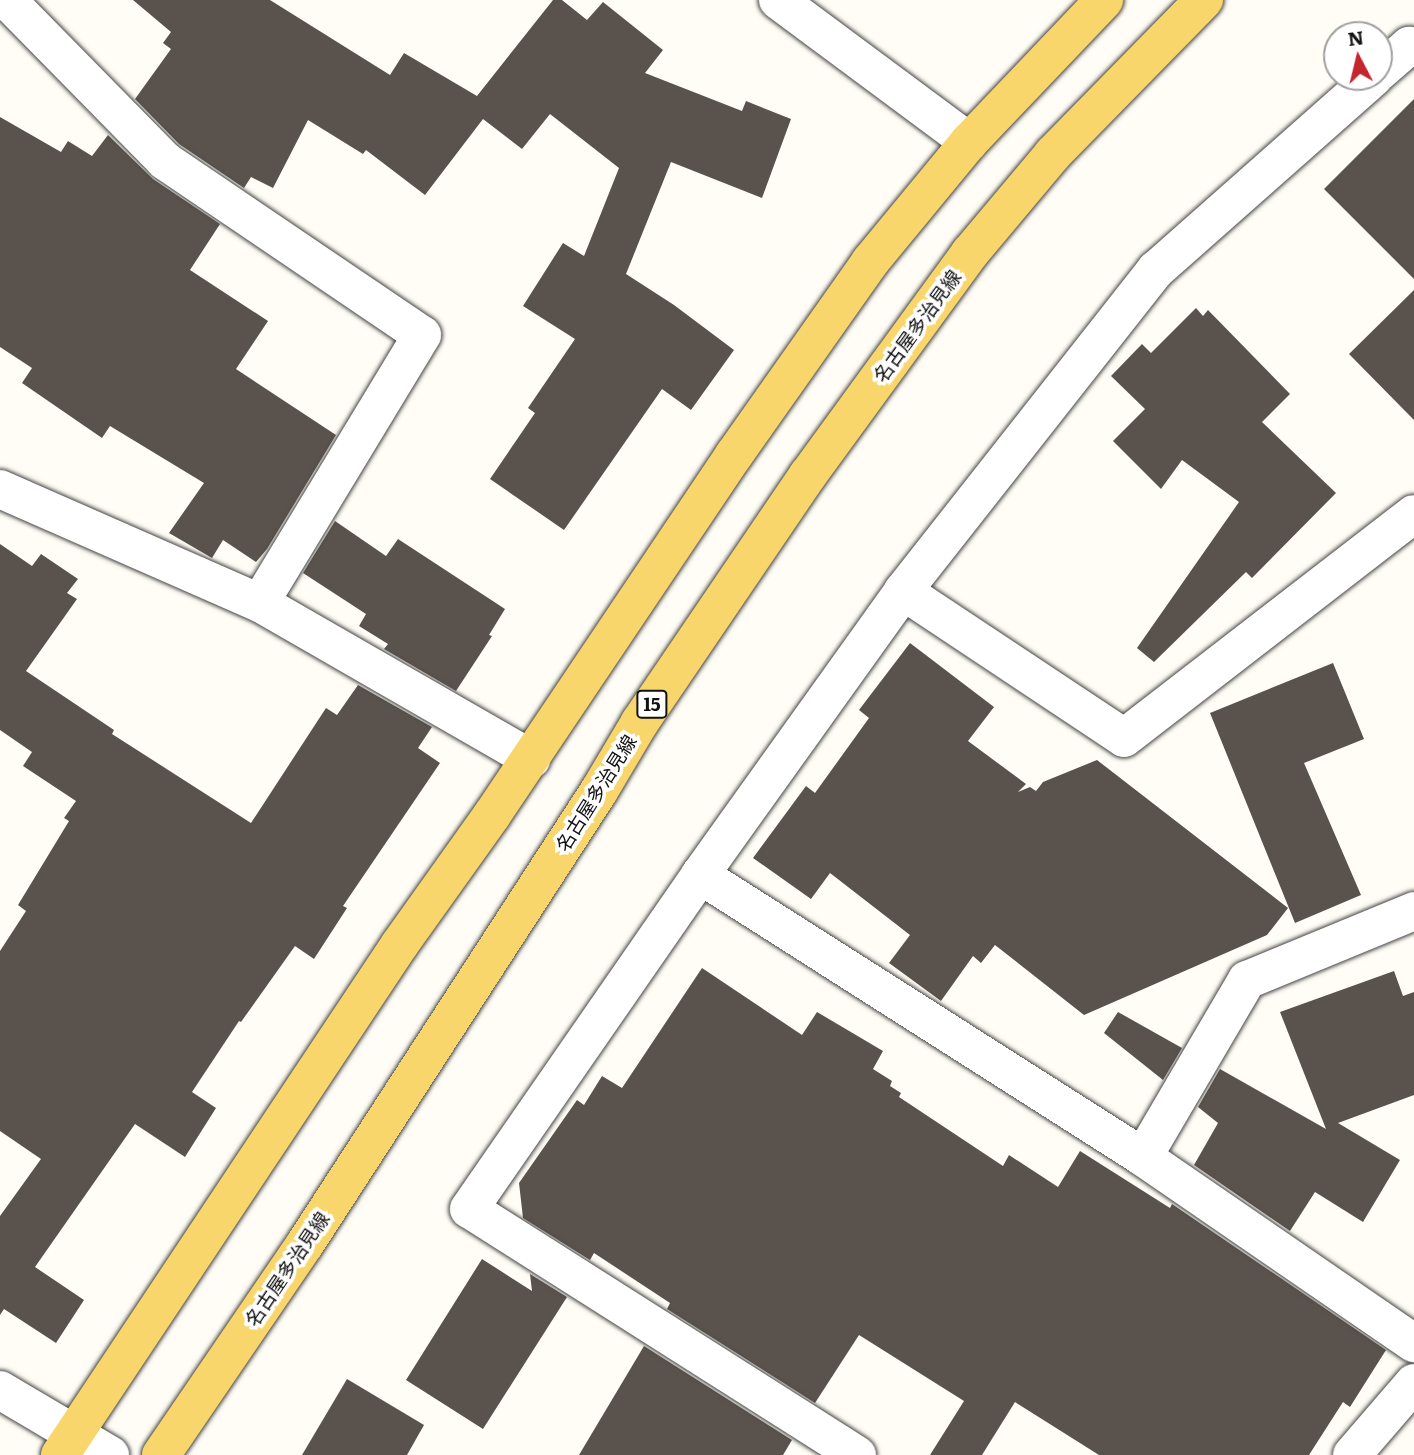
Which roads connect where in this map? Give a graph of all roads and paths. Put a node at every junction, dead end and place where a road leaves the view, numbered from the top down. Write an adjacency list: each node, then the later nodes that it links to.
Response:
1 (8, 0): 12 (street)
2 (778, 0): 8 (street)
3 (1104, 0): 8 (main road)
4 (1204, 0): 22 (main road, 名古屋多治見線 / 15)
5 (1414, 48): 6 (street)
6 (1393, 60)
7 (1358, 91): 11 (street)
8 (969, 142): 13 (main road)
9 (0, 489): 12 (street)
10 (1414, 514): 11 (street)
11 (903, 591): 14 (street)
12 (260, 603): 13 (street)
13 (531, 759): 20 (main road)
14 (700, 875): 16 (street); 23 (street)
15 (1414, 911): 16 (street)
16 (1143, 1157): 17 (street)
17 (1414, 1343)
18 (1414, 1383): 24 (street)
19 (0, 1390): 20 (street)
20 (67, 1444): 21 (street)
21 (110, 1455)
22 (160, 1455)
23 (857, 1455)
24 (1352, 1455)

